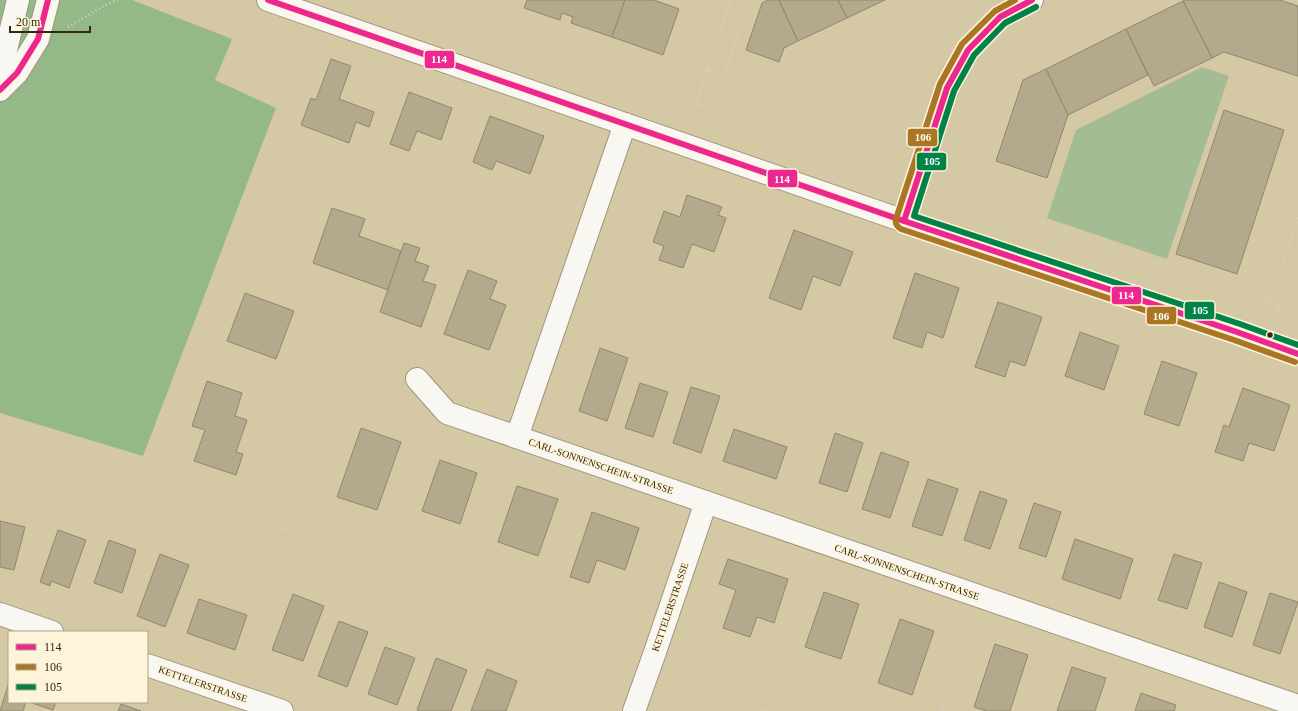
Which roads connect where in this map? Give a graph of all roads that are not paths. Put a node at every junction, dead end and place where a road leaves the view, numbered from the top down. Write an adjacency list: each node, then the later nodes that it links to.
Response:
1 (18, 0): 5 (street)
2 (48, 0): 6 (street)
3 (1032, 0): 8 (street)
4 (259, 1): 7 (street)
5 (0, 75)
6 (0, 90)
7 (626, 124): 8 (street); 11 (street, CARL-SONNENSCHEIN-STRASSE)
8 (904, 221): 9 (street)
9 (1298, 354)
10 (417, 379): 11 (street, CARL-SONNENSCHEIN-STRASSE)
11 (517, 437): 12 (street, CARL-SONNENSCHEIN-STRASSE)
12 (706, 502): 16 (street, CARL-SONNENSCHEIN-STRASSE); 18 (street, KETTELERSTRASSE)
13 (0, 614): 14 (street)
14 (49, 631)
15 (148, 665): 17 (street, KETTELERSTRASSE)
16 (1298, 706)
17 (282, 711)
18 (634, 711)

